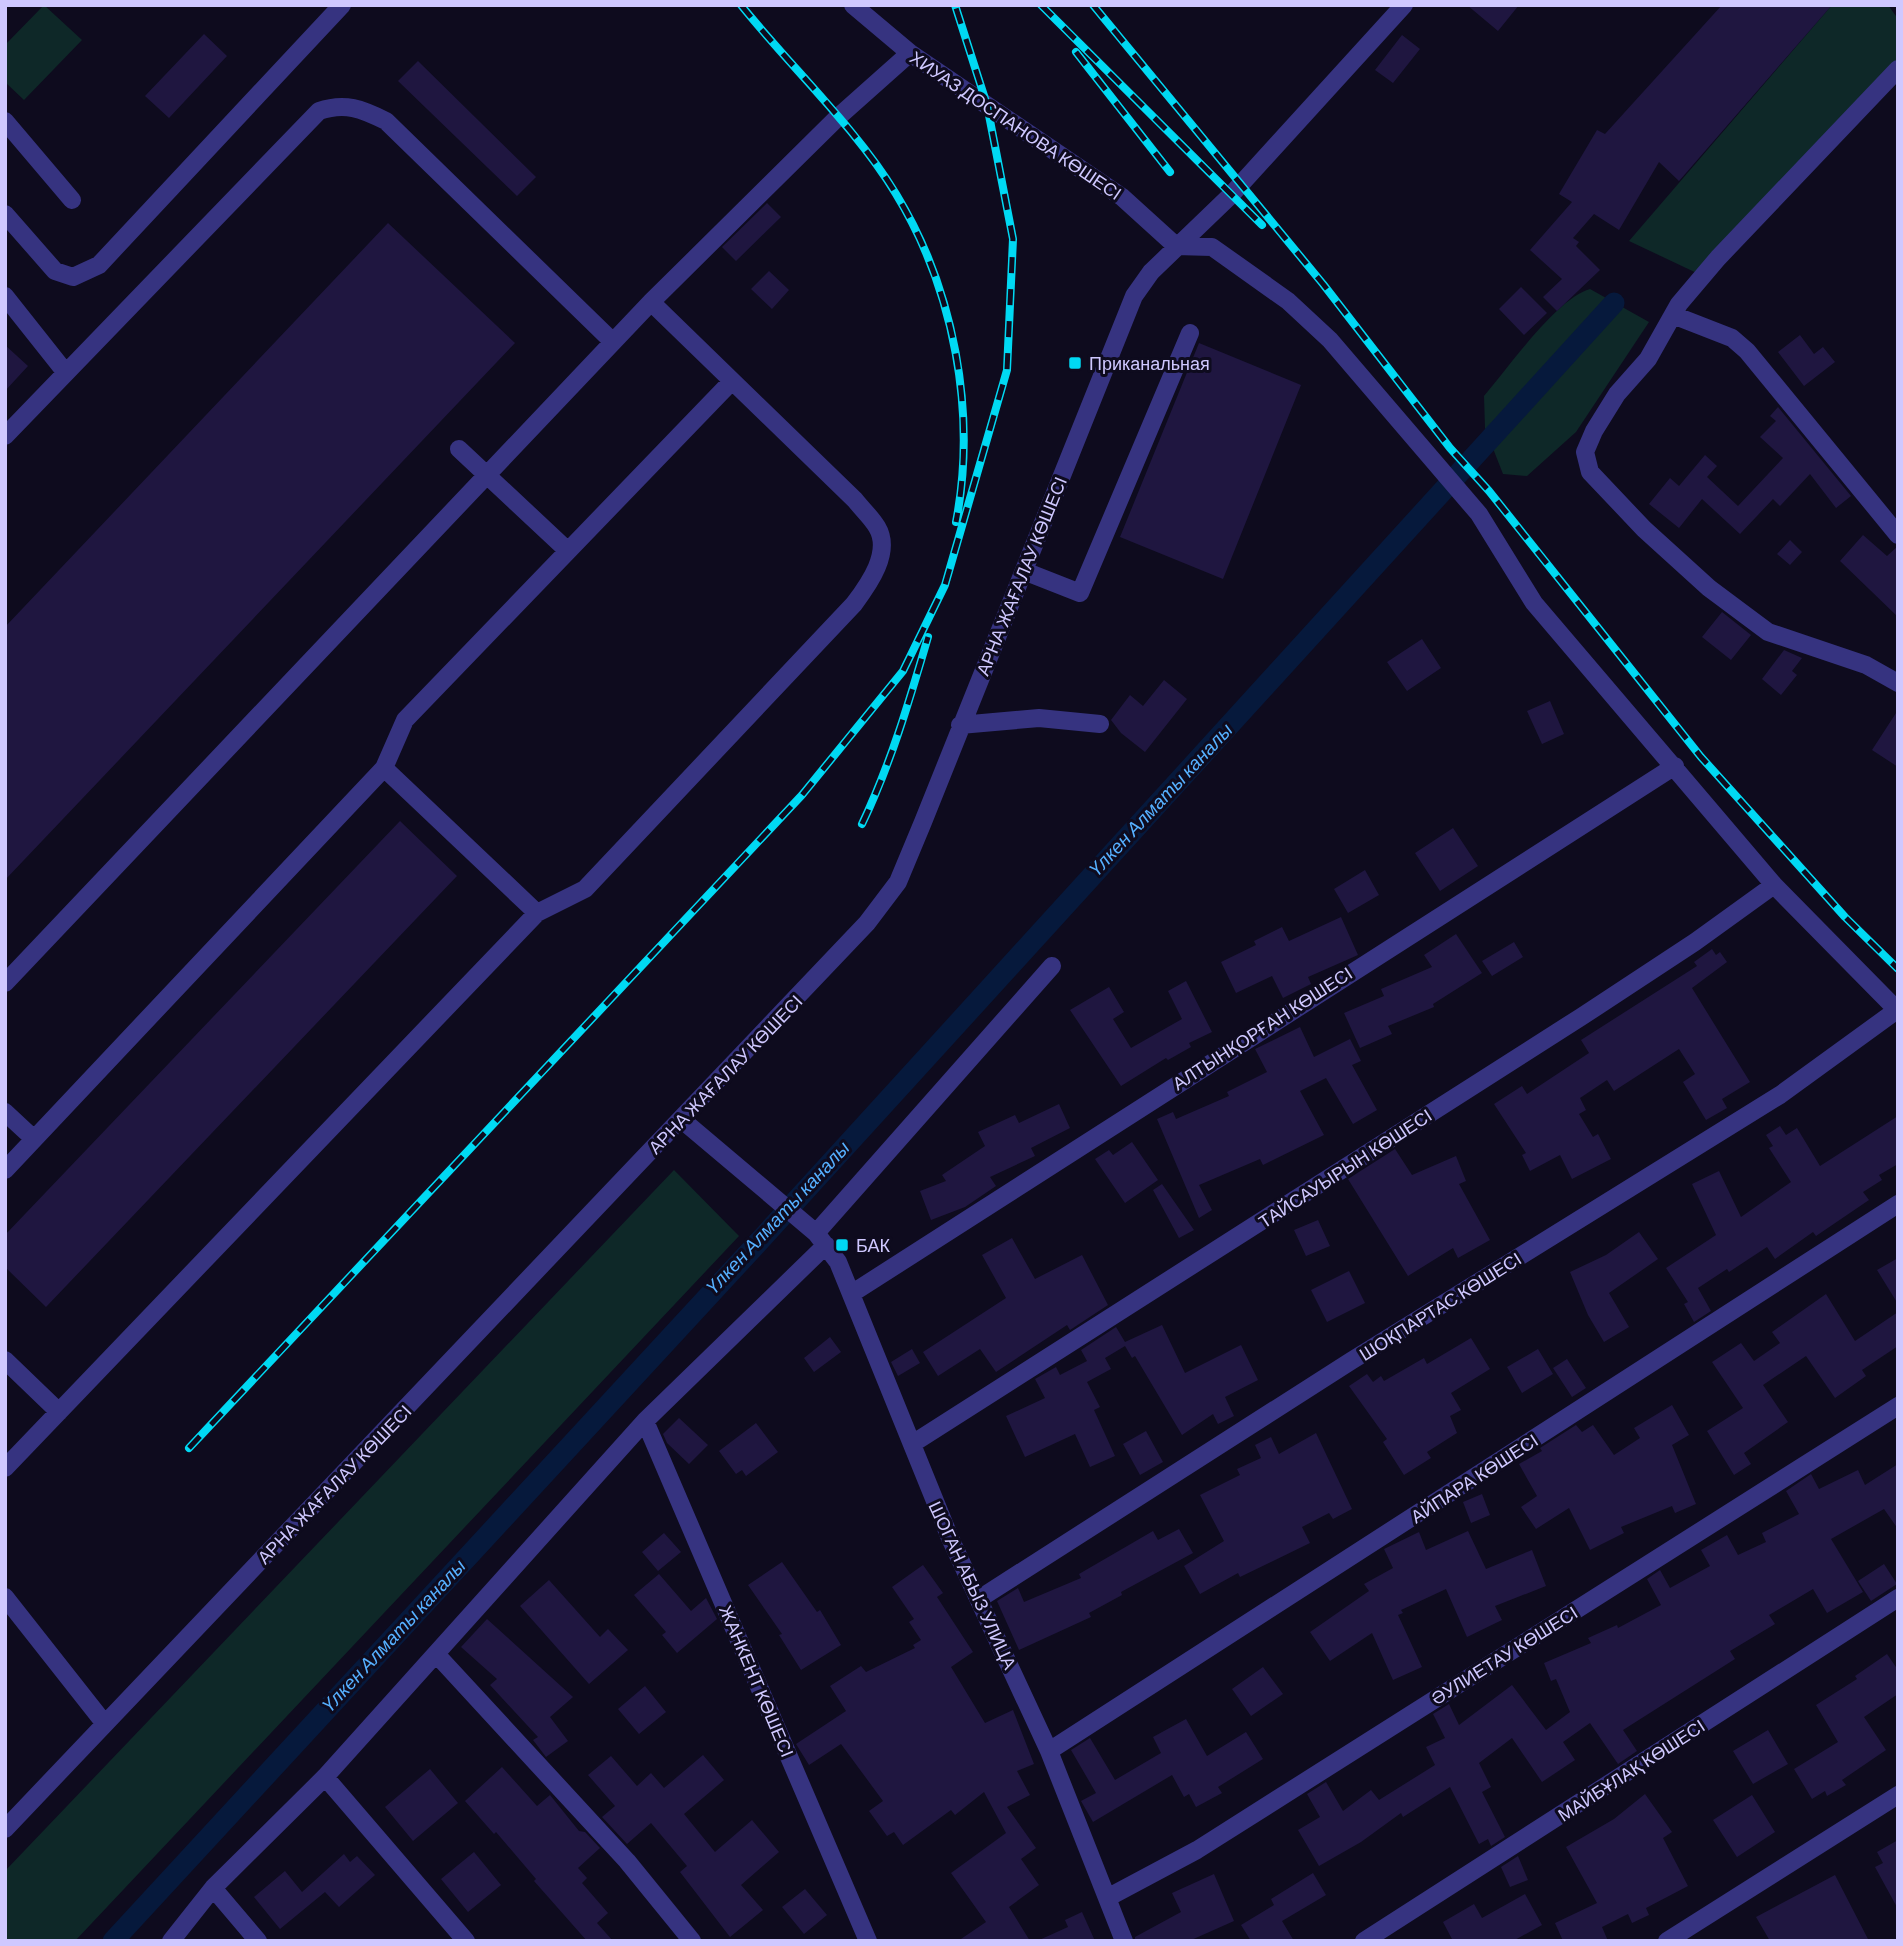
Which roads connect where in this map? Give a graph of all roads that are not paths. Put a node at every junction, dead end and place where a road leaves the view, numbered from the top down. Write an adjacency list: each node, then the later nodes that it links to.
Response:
1 (342, 5): 8 (street)
2 (853, 5): 4 (street, ХИУАЗ ДОСПАНОВА КӨШЕСІ)
3 (1404, 5): 9 (street, АРНА ЖАҒАЛАУ КӨШЕСІ)
4 (910, 53): 9 (street, ХИУАЗ ДОСПАНОВА КӨШЕСІ); 11 (street)
5 (1898, 69): 12 (street)
6 (5, 121): 7 (street)
7 (72, 200)
8 (5, 214)
9 (1176, 246): 22 (street, АРНА ЖАҒАЛАУ КӨШЕСІ); 26 (street)
10 (5, 296): 15 (street)
11 (651, 302): 14 (street); 16 (street)
12 (1673, 314): 20 (street); 23 (street)
13 (1190, 333): 22 (street)
14 (613, 342): 15 (street); 19 (street)
15 (66, 373): 17 (street)
16 (732, 381): 21 (street); 29 (street)
17 (5, 436)
18 (459, 449): 19 (street)
19 (487, 475): 21 (street); 31 (street)
20 (1898, 536)
21 (568, 551): 27 (street)
22 (1024, 571): 25 (street, АРНА ЖАҒАЛАУ КӨШЕСІ)
23 (1898, 683)
24 (1100, 724): 25 (street)
25 (960, 725): 34 (street, АРНА ЖАҒАЛАУ КӨШЕСІ)
26 (1675, 766): 28 (street); 39 (street, АЛТЫНҚОРҒАН КӨШЕСІ)
27 (384, 768): 29 (street); 35 (street)
28 (1774, 885): 32 (street); 44 (street, ТАЙСАУЫРЫН КӨШЕСІ)
29 (537, 913): 42 (street)
30 (1052, 966): 38 (street)
31 (5, 983)
32 (1898, 1010): 48 (street, ШОҚПАРТАС КӨШЕСІ)
33 (5, 1112): 35 (street)
34 (681, 1119): 38 (street, ШОГАН АБЫЗ УЛИЦА); 50 (street, АРНА ЖАҒАЛАУ КӨШЕСІ)
35 (34, 1139): 36 (street)
36 (5, 1170)
37 (1898, 1204): 51 (street, АЙПАРА КӨШЕСІ)
38 (821, 1239): 39 (street, ШОГАН АБЫЗ УЛИЦА); 43 (street)
39 (851, 1294): 44 (street, ШОГАН АБЫЗ УЛИЦА)
40 (5, 1360): 42 (street)
41 (1898, 1406): 56 (street, ӘУЛИЕТАУ КӨШЕСІ)
42 (59, 1412): 45 (street)
43 (645, 1421): 49 (street); 61 (street, ЖАНКЕНТ КӨШЕСІ)
44 (912, 1444): 48 (street, ШОГАН АБЫЗ УЛИЦА)
45 (5, 1468)
46 (5, 1597): 50 (street)
47 (1898, 1598): 63 (street, МАЙБҰЛАҚ КӨШЕСІ)
48 (979, 1599): 51 (street, ШОГАН АБЫЗ УЛИЦА)
49 (437, 1655): 52 (street); 60 (street)
50 (105, 1724): 54 (street, АРНА ЖАҒАЛАУ КӨШЕСІ)
51 (1049, 1751): 56 (street, ШОГАН АБЫЗ УЛИЦА)
52 (325, 1777): 55 (street); 59 (street)
53 (1898, 1795): 64 (street)
54 (5, 1829)
55 (213, 1888): 57 (street); 58 (street)
56 (1107, 1898): 62 (street, ШОГАН АБЫЗ УЛИЦА)
57 (171, 1941)
58 (258, 1941)
59 (466, 1941)
60 (692, 1941)
61 (868, 1941)
62 (1124, 1941)
63 (1364, 1941)
64 (1667, 1941)

